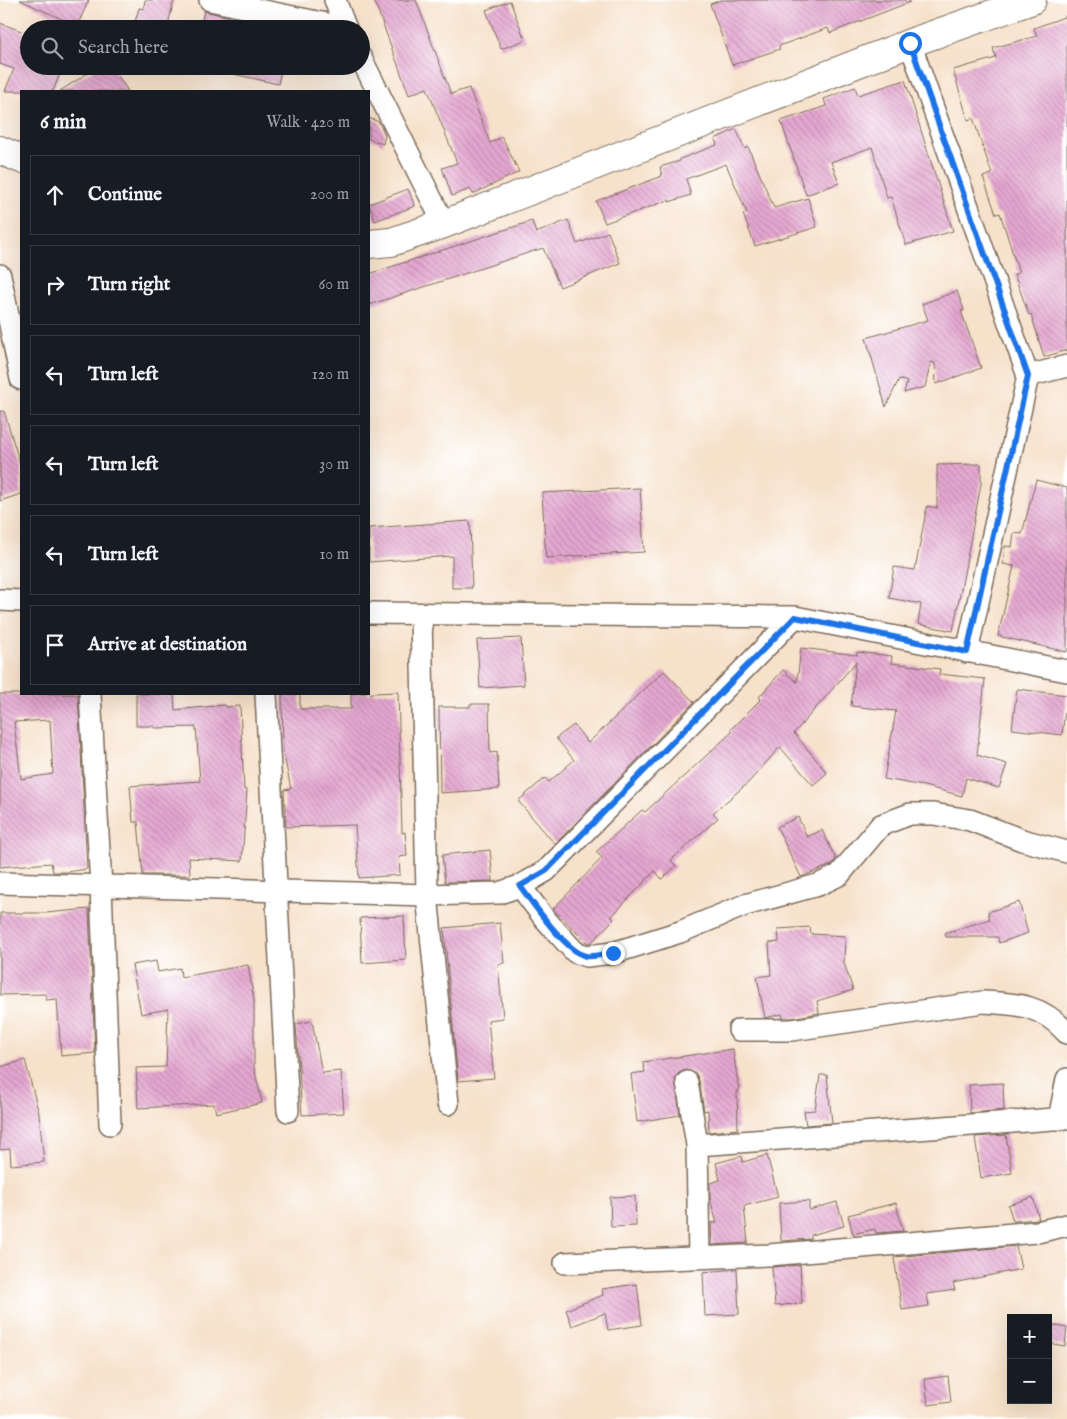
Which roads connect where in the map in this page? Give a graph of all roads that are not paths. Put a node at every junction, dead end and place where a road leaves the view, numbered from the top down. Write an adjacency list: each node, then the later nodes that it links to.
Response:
1 (210, 0): 4 (street)
2 (334, 0): 5 (street)
3 (1032, 0): 6 (street)
4 (307, 20)
5 (343, 20)
6 (910, 43): 10 (street); 15 (street)
7 (370, 75): 10 (street)
8 (0, 150): 9 (street)
9 (20, 159)
10 (444, 224): 11 (street)
11 (370, 244)
12 (0, 275): 14 (street)
13 (1067, 366): 15 (street)
14 (20, 374)
15 (1028, 376): 21 (street)
16 (0, 600): 17 (street)
17 (20, 601)
18 (370, 613): 19 (street)
19 (421, 615): 20 (street); 30 (street)
20 (795, 617): 21 (street); 28 (street)
21 (967, 652): 22 (street)
22 (1067, 671)
23 (90, 695): 27 (street)
24 (266, 695): 29 (street)
25 (1067, 852): 28 (street)
26 (0, 883): 27 (street)
27 (102, 886): 29 (street); 38 (street)
28 (520, 886): 30 (street)
29 (276, 890): 30 (street); 36 (street)
30 (427, 895): 35 (street)
31 (738, 1030): 32 (street)
32 (1067, 1033)
33 (1067, 1078): 37 (street)
34 (687, 1082): 39 (street)
35 (448, 1104)
36 (288, 1111)
37 (1063, 1118): 39 (street)
38 (110, 1124)
39 (697, 1145): 41 (street)
40 (1067, 1225): 41 (street)
41 (699, 1257): 42 (street)
42 (565, 1263)

